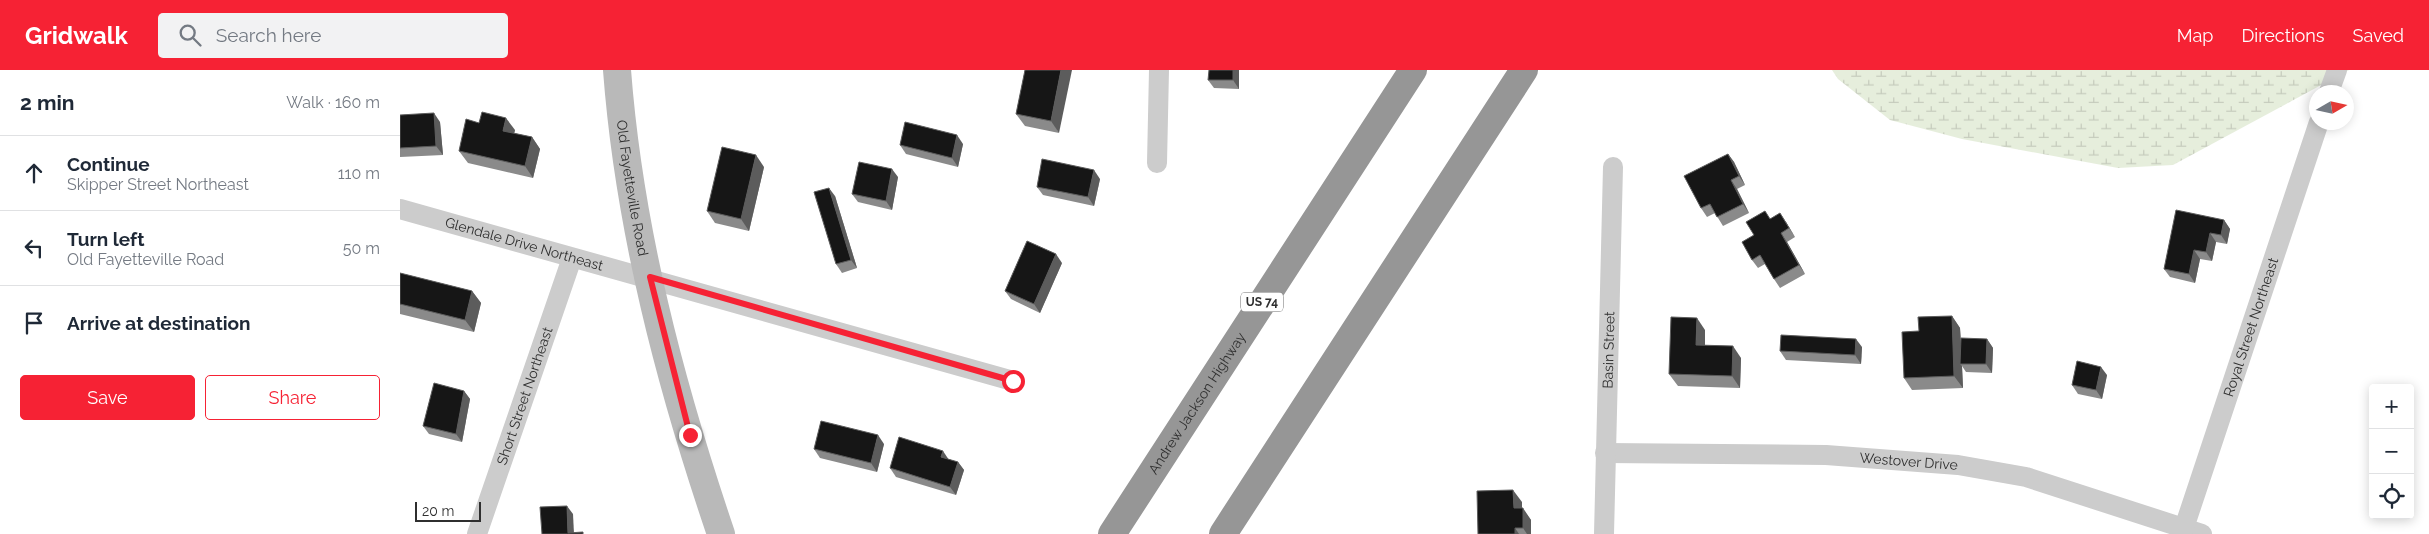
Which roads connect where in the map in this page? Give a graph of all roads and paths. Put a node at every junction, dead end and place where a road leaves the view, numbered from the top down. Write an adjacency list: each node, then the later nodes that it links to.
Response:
1 (617, 70): 12 (street, Old Fayetteville Road)
2 (1159, 70): 8 (street)
3 (1413, 70): 18 (highway, Andrew Jackson Highway / US 74)
4 (1524, 70): 19 (highway)
5 (2337, 70): 6 (street)
6 (2332, 85)
7 (2316, 130): 15 (street, Royal Street Northeast)
8 (1157, 163)
9 (1613, 167): 14 (street, Basin Street)
10 (400, 209): 11 (street, Glendale Drive Northeast)
11 (572, 258): 12 (street, Glendale Drive Northeast); 16 (street, Short Street Northeast)
12 (650, 277): 13 (street, Glendale Drive Northeast); 17 (street, Old Fayetteville Road)
13 (1013, 381)
14 (1605, 453): 15 (street, Westover Drive); 20 (street, Basin Street)
15 (2190, 532)
16 (478, 534)
17 (721, 534)
18 (1112, 534)
19 (1223, 534)
20 (1604, 534)

